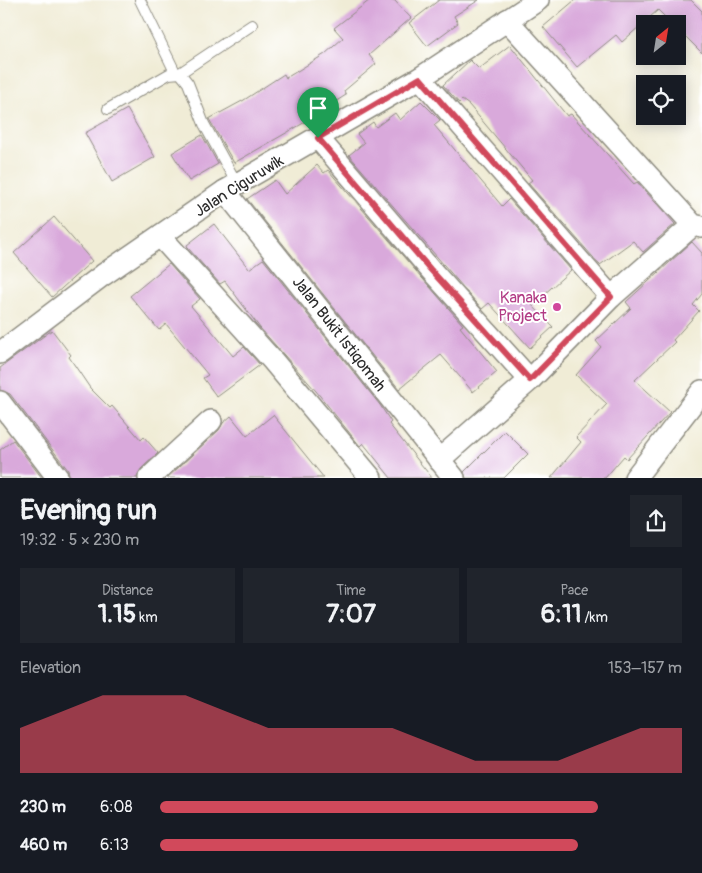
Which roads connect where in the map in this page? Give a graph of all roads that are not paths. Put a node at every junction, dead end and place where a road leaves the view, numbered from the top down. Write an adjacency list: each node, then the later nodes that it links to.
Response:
1 (140, 0): 5 (lane, Jalan Bukit Istiqomah)
2 (538, 0): 3 (street, Jalan Ciguruwik)
3 (507, 20): 6 (street, Jalan Ciguruwik); 10 (street)
4 (252, 25): 5 (lane)
5 (178, 72): 7 (lane); 9 (lane, Jalan Bukit Istiqomah)
6 (420, 78): 8 (street, Jalan Ciguruwik); 12 (street)
7 (108, 109)
8 (318, 138): 9 (street, Jalan Ciguruwik); 14 (street)
9 (231, 187): 11 (street, Jalan Ciguruwik); 18 (street, Jalan Bukit Istiqomah)
10 (698, 226): 12 (street)
11 (161, 236): 13 (street, Jalan Ciguruwik); 21 (street)
12 (611, 297): 14 (street)
13 (0, 353)
14 (530, 380): 18 (street)
15 (702, 391): 23 (street)
16 (0, 402): 19 (street)
17 (211, 421): 20 (street)
18 (439, 460): 22 (street, Jalan Bukit Istiqomah)
19 (58, 478)
20 (149, 478)
21 (371, 478)
22 (454, 478)
23 (635, 478)

